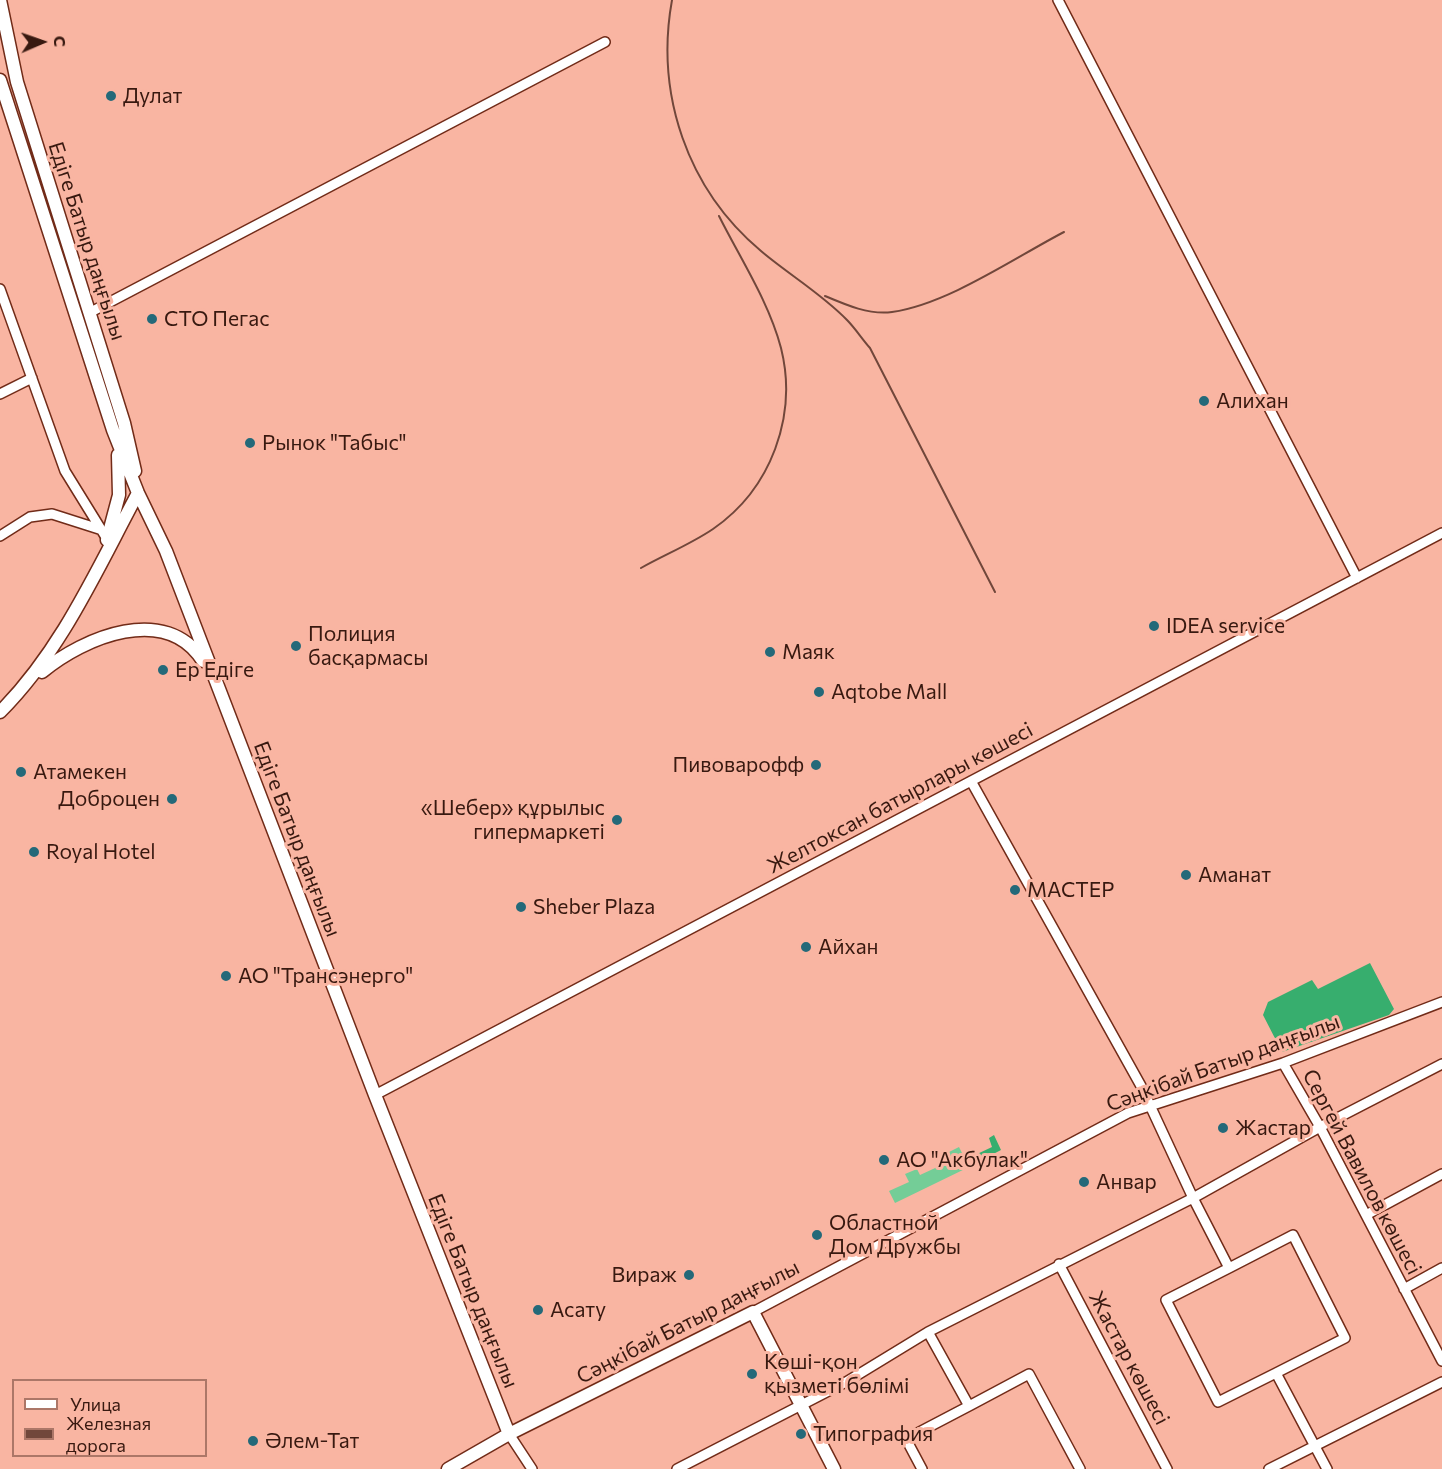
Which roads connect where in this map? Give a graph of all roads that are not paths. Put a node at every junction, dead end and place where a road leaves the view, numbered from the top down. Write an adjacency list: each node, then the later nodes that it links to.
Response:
1 (0, 0): 7 (main road, Едіге Батыр даңғылы)
2 (1058, 0): 16 (street)
3 (605, 42): 7 (street)
4 (0, 80): 5 (main road, Едіге Батыр даңғылы)
5 (3, 98): 10 (main road, Едіге Батыр даңғылы)
6 (0, 289): 8 (street)
7 (89, 313): 11 (main road, Едіге Батыр даңғылы)
8 (32, 378): 9 (street); 13 (street)
9 (0, 394)
10 (113, 430): 11 (main road, Едіге Батыр даңғылы); 13 (main road)
11 (138, 493): 15 (main road); 17 (main road, Едіге Батыр даңғылы)
12 (1442, 533): 16 (street, Желтоксан батырлары көшесі)
13 (103, 534): 14 (street); 15 (main road)
14 (0, 536)
15 (100, 565): 18 (main road)
16 (1357, 578): 20 (street, Желтоксан батырлары көшесі)
17 (214, 678): 18 (main road); 24 (main road, Едіге Батыр даңғылы)
18 (21, 691): 19 (main road)
19 (0, 712)
20 (971, 782): 24 (street, Желтоксан батырлары көшесі); 25 (street)
21 (1442, 1002): 22 (street, Сәңкібай Батыр даңғылы)
22 (1283, 1063): 25 (street, Сәңкібай Батыр даңғылы); 26 (street, Сергей Вавилов көшесі)
23 (1442, 1064): 26 (street)
24 (375, 1095): 41 (main road, Едіге Батыр даңғылы)
25 (1150, 1106): 28 (street); 34 (street, Сәңкібай Батыр даңғылы)
26 (1320, 1127): 28 (street); 29 (street, Сергей Вавилов көшесі)
27 (1442, 1174): 29 (street)
28 (1193, 1198): 30 (street); 31 (street)
29 (1366, 1215): 33 (street, Сергей Вавилов көшесі)
30 (1059, 1264): 35 (street); 49 (street, Жастар көшесі)
31 (1229, 1268): 37 (street); 37 (street)
32 (1442, 1268): 33 (street)
33 (1404, 1289): 36 (street, Сергей Вавилов көшесі)
34 (753, 1312): 39 (main road); 41 (main road, Сәңкібай Батыр даңғылы)
35 (928, 1332): 39 (street); 40 (street)
36 (1442, 1361)
37 (1276, 1373): 42 (street)
38 (1442, 1382): 42 (street)
39 (801, 1404): 45 (street); 46 (main road)
40 (969, 1406): 47 (street); 48 (street)
41 (508, 1434): 43 (main road, Сәңкібай Батыр даңғылы); 44 (street)
42 (1314, 1445): 50 (street); 51 (street)
43 (448, 1469)
44 (532, 1469)
45 (677, 1469)
46 (834, 1469)
47 (922, 1469)
48 (1080, 1469)
49 (1167, 1469)
50 (1269, 1469)
51 (1327, 1469)

